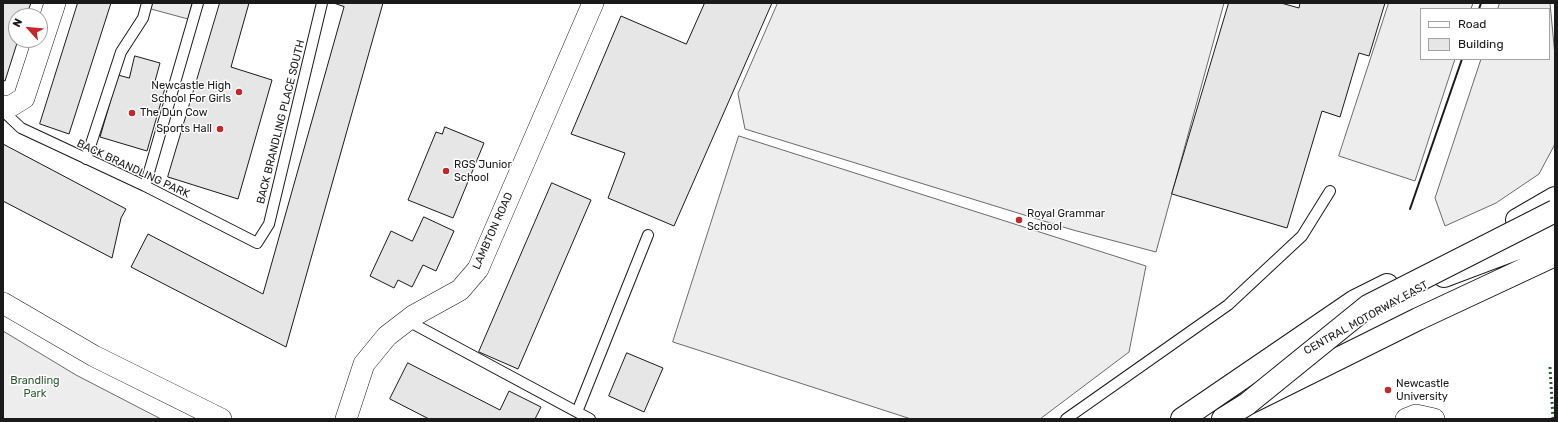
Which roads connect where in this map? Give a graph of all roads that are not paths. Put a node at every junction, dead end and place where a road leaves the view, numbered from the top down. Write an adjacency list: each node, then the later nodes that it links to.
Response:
1 (55, 3): 6 (street)
2 (147, 3): 8 (lane)
3 (198, 3): 9 (lane)
4 (322, 3): 15 (lane, BACK BRANDLING PLACE SOUTH)
5 (592, 3): 18 (street, LAMBTON ROAD)
6 (3, 106)
7 (3, 111): 8 (lane, BACK BRANDLING PARK)
8 (86, 159): 9 (lane, BACK BRANDLING PARK)
9 (145, 186): 15 (lane, BACK BRANDLING PARK)
10 (1330, 191): 24 (lane)
11 (1555, 198): 25 (highway)
12 (1555, 211): 19 (highway, bridge)
13 (1555, 234): 26 (highway, CENTRAL MOTORWAY EAST)
14 (648, 235): 20 (lane)
15 (257, 243)
16 (1555, 255): 19 (highway, CENTRAL MOTORWAY EAST, bridge)
17 (3, 303): 21 (street)
18 (408, 321): 20 (lane); 22 (street, LAMBTON ROAD)
19 (1247, 404): 27 (highway, CENTRAL MOTORWAY EAST)
20 (576, 412): 23 (lane)
21 (221, 419)
22 (346, 419)
23 (590, 419)
24 (1066, 419)
25 (1182, 419)
26 (1186, 419)
27 (1222, 419)
28 (1406, 419): 29 (street)
29 (1434, 419)

